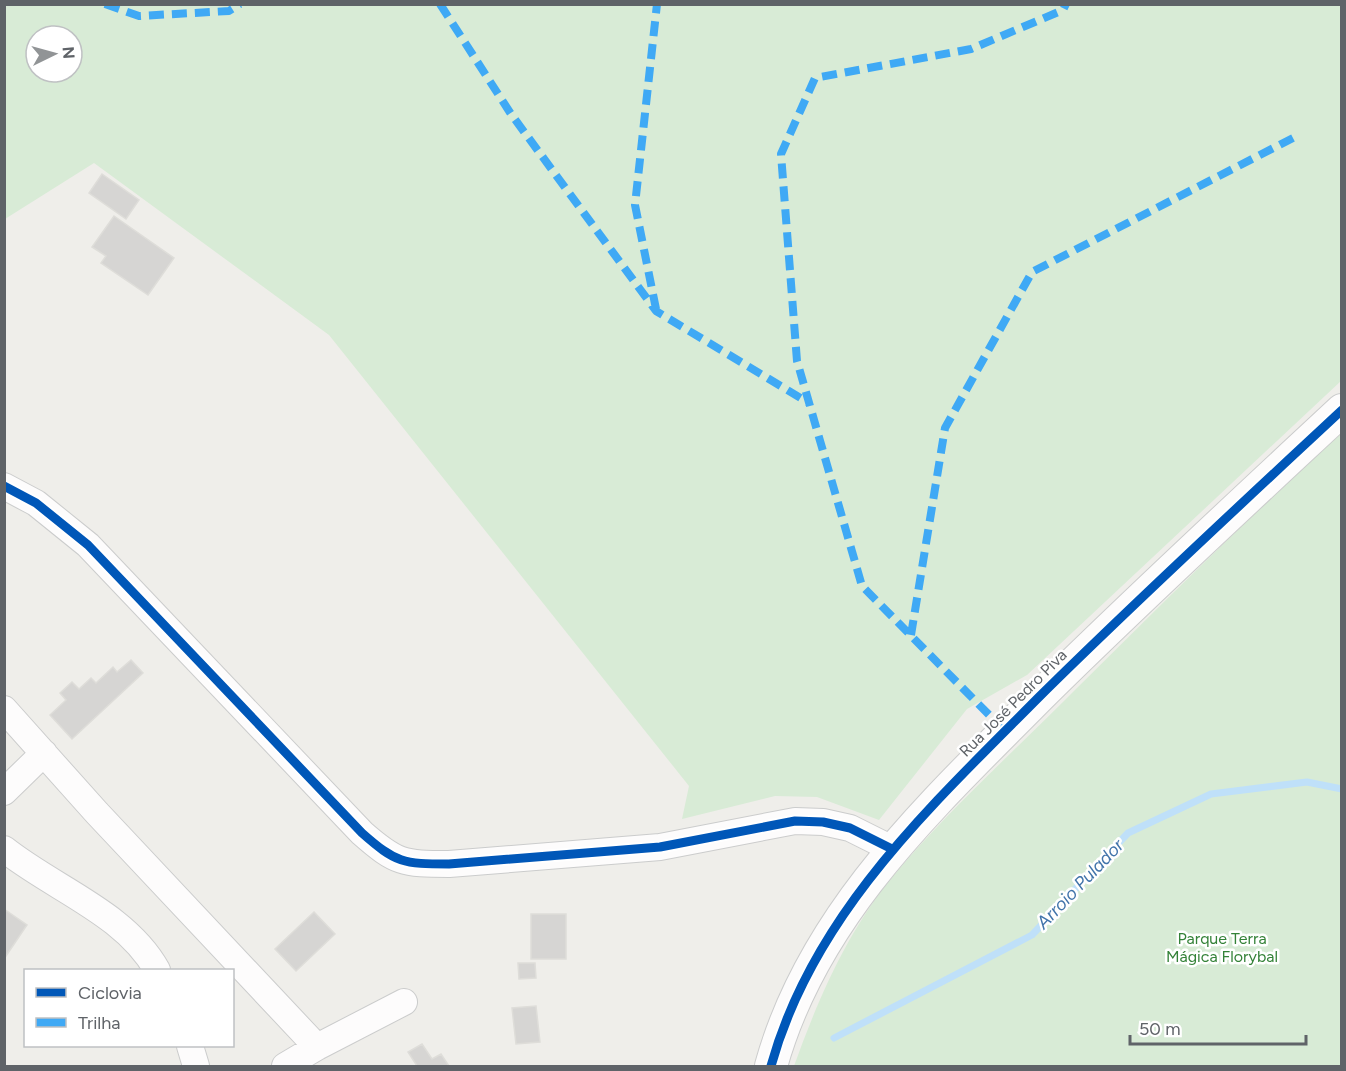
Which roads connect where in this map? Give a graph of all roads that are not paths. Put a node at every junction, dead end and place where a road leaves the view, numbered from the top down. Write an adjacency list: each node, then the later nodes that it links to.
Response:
1 (1341, 410): 7 (street, Rua José Pedro Piva)
2 (4, 486): 7 (street)
3 (4, 709): 4 (street)
4 (44, 753): 5 (street); 11 (street)
5 (4, 792)
6 (4, 849): 8 (street)
7 (892, 849): 14 (street, Rua José Pedro Piva)
8 (156, 969)
9 (404, 1002): 11 (street)
10 (190, 1047): 12 (street)
11 (317, 1047): 13 (street)
12 (196, 1066)
13 (285, 1066)
14 (771, 1066)

